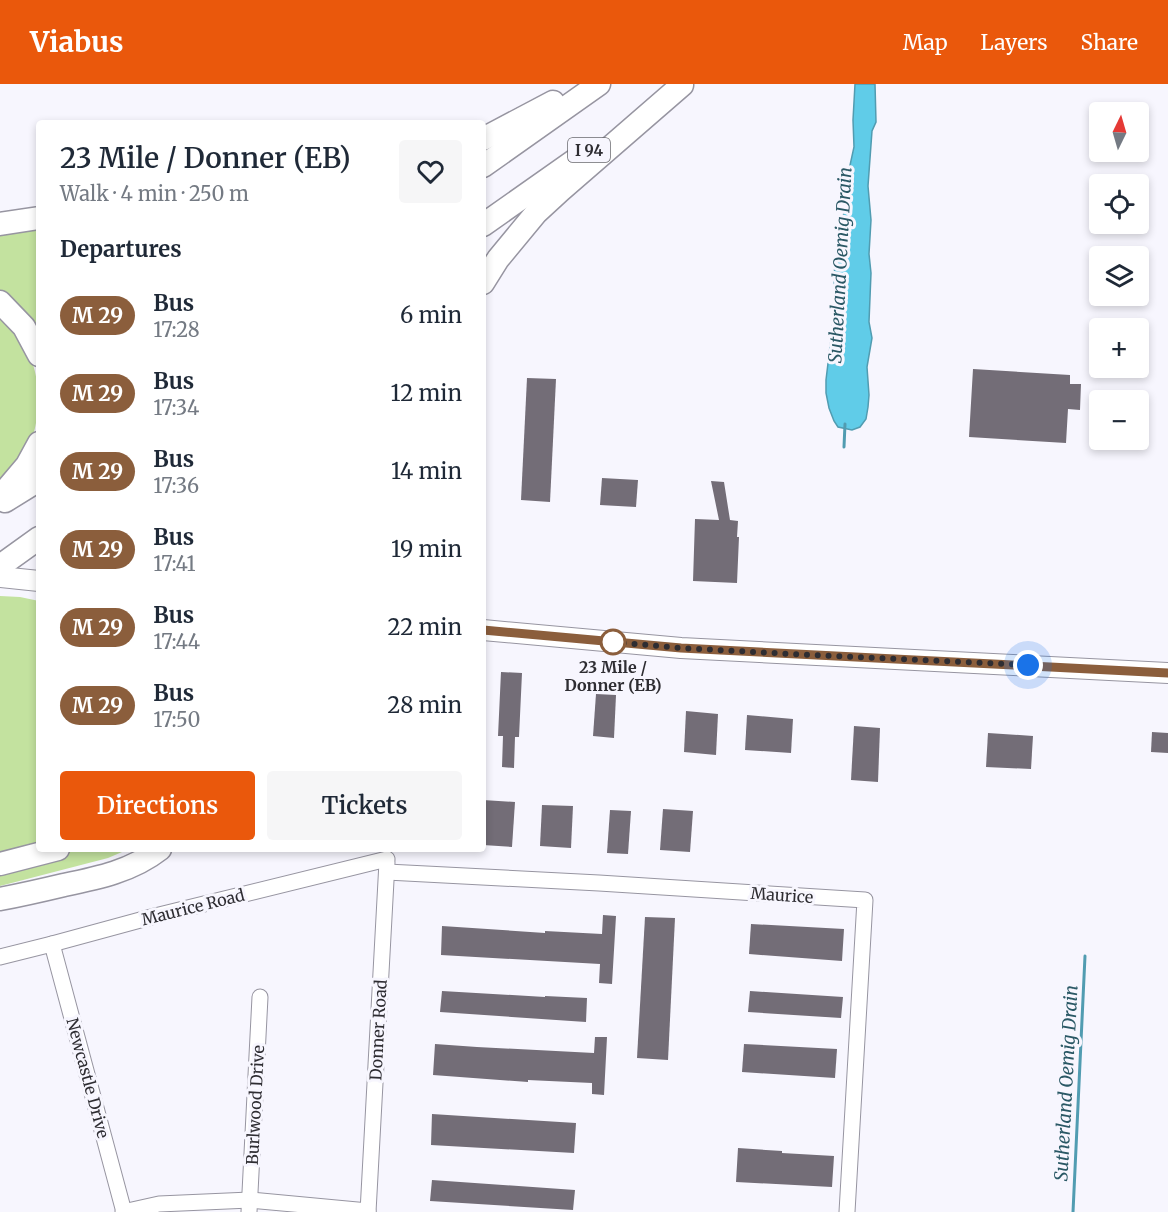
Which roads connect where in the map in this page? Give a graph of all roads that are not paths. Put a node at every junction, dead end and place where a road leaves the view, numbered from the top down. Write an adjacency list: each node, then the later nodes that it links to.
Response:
1 (586, 84): 4 (highway)
2 (599, 84): 5 (highway)
3 (682, 84): 7 (highway, I 94); 9 (highway)
4 (486, 137)
5 (486, 164)
6 (36, 218): 8 (highway)
7 (486, 223)
8 (0, 224)
9 (486, 278)
10 (0, 302): 11 (highway)
11 (36, 349)
12 (36, 448): 14 (highway)
13 (36, 482): 15 (highway)
14 (0, 497)
15 (0, 504)
16 (36, 540): 17 (highway)
17 (0, 566)
18 (0, 577): 19 (main road)
19 (36, 581)
20 (486, 630): 21 (main road)
21 (1168, 673)
22 (46, 852): 25 (highway)
23 (155, 852): 26 (highway)
24 (387, 860): 27 (street, Maurice Road); 31 (street, Donner Road); 33 (street, Maurice)
25 (0, 864)
26 (0, 899)
27 (52, 944): 28 (street, Maurice Road); 32 (street, Newcastle Drive)
28 (0, 957)
29 (260, 997): 30 (street, Burlwood Drive)
30 (250, 1206): 31 (street); 32 (street)
31 (368, 1211)
32 (124, 1212)
33 (847, 1212)

